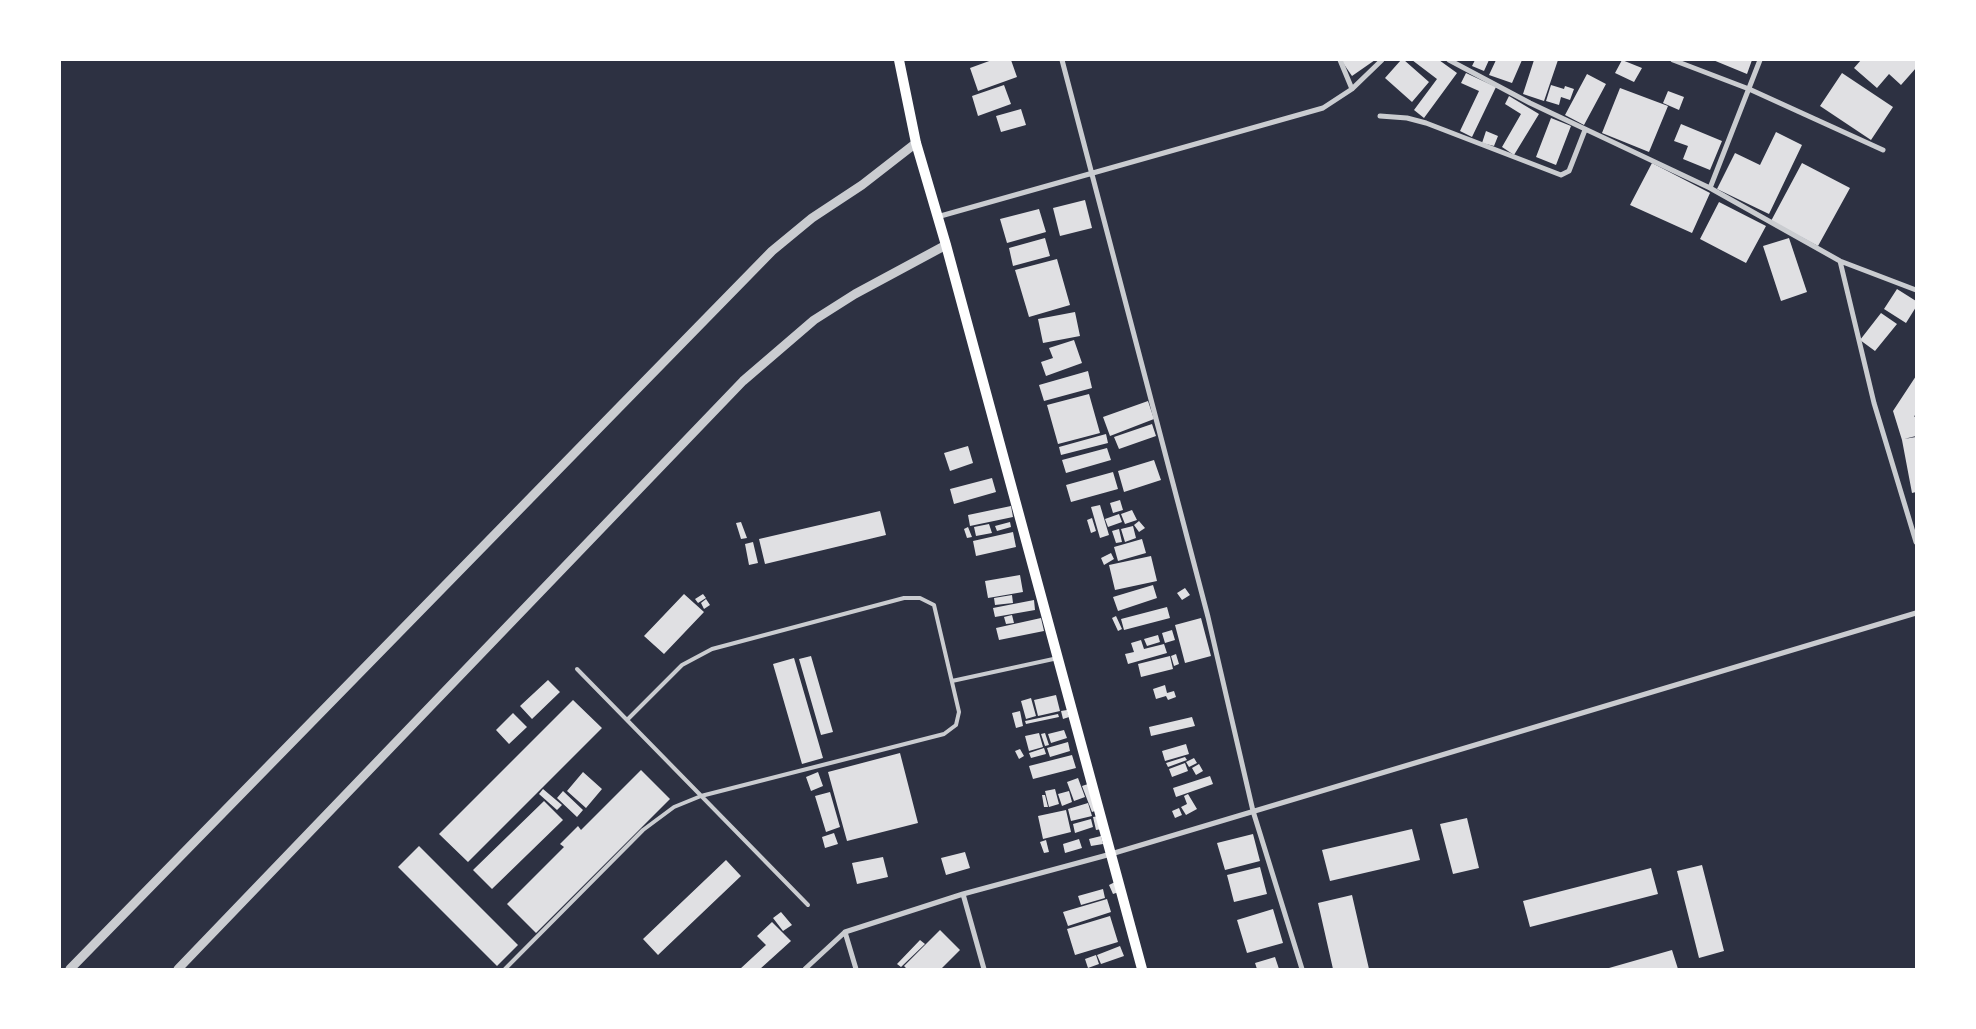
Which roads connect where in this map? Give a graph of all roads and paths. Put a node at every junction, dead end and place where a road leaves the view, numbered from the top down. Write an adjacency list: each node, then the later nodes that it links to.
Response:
1 (899, 60): 12 (main road)
2 (1062, 60): 14 (street)
3 (1340, 60): 8 (street)
4 (1382, 60): 8 (street)
5 (1449, 60): 11 (street)
6 (1673, 60): 9 (street)
7 (1760, 60): 9 (street)
8 (1352, 89): 14 (street)
9 (1749, 89): 13 (street); 15 (street)
10 (1380, 116): 11 (street)
11 (1586, 130): 15 (street)
12 (916, 143): 16 (main road); 32 (street)
13 (1883, 150)
14 (1093, 173): 16 (street); 27 (street)
15 (1710, 188): 18 (street)
16 (937, 217): 17 (main road)
17 (946, 245): 22 (main road); 33 (street)
18 (1840, 261): 19 (street); 20 (street)
19 (1916, 290)
20 (1916, 542)
21 (1916, 614): 27 (street)
22 (1058, 658): 24 (lane); 28 (main road)
23 (577, 669): 25 (lane)
24 (952, 681): 25 (lane); 26 (lane)
25 (627, 720): 26 (lane)
26 (701, 796): 30 (lane); 34 (lane)
27 (1254, 811): 28 (street); 39 (street)
28 (1111, 854): 29 (street); 38 (main road)
29 (963, 894): 31 (street); 37 (street)
30 (808, 905)
31 (845, 932): 35 (street); 36 (street)
32 (70, 969)
33 (178, 969)
34 (505, 969)
35 (805, 969)
36 (856, 969)
37 (984, 969)
38 (1142, 969)
39 (1302, 969)

